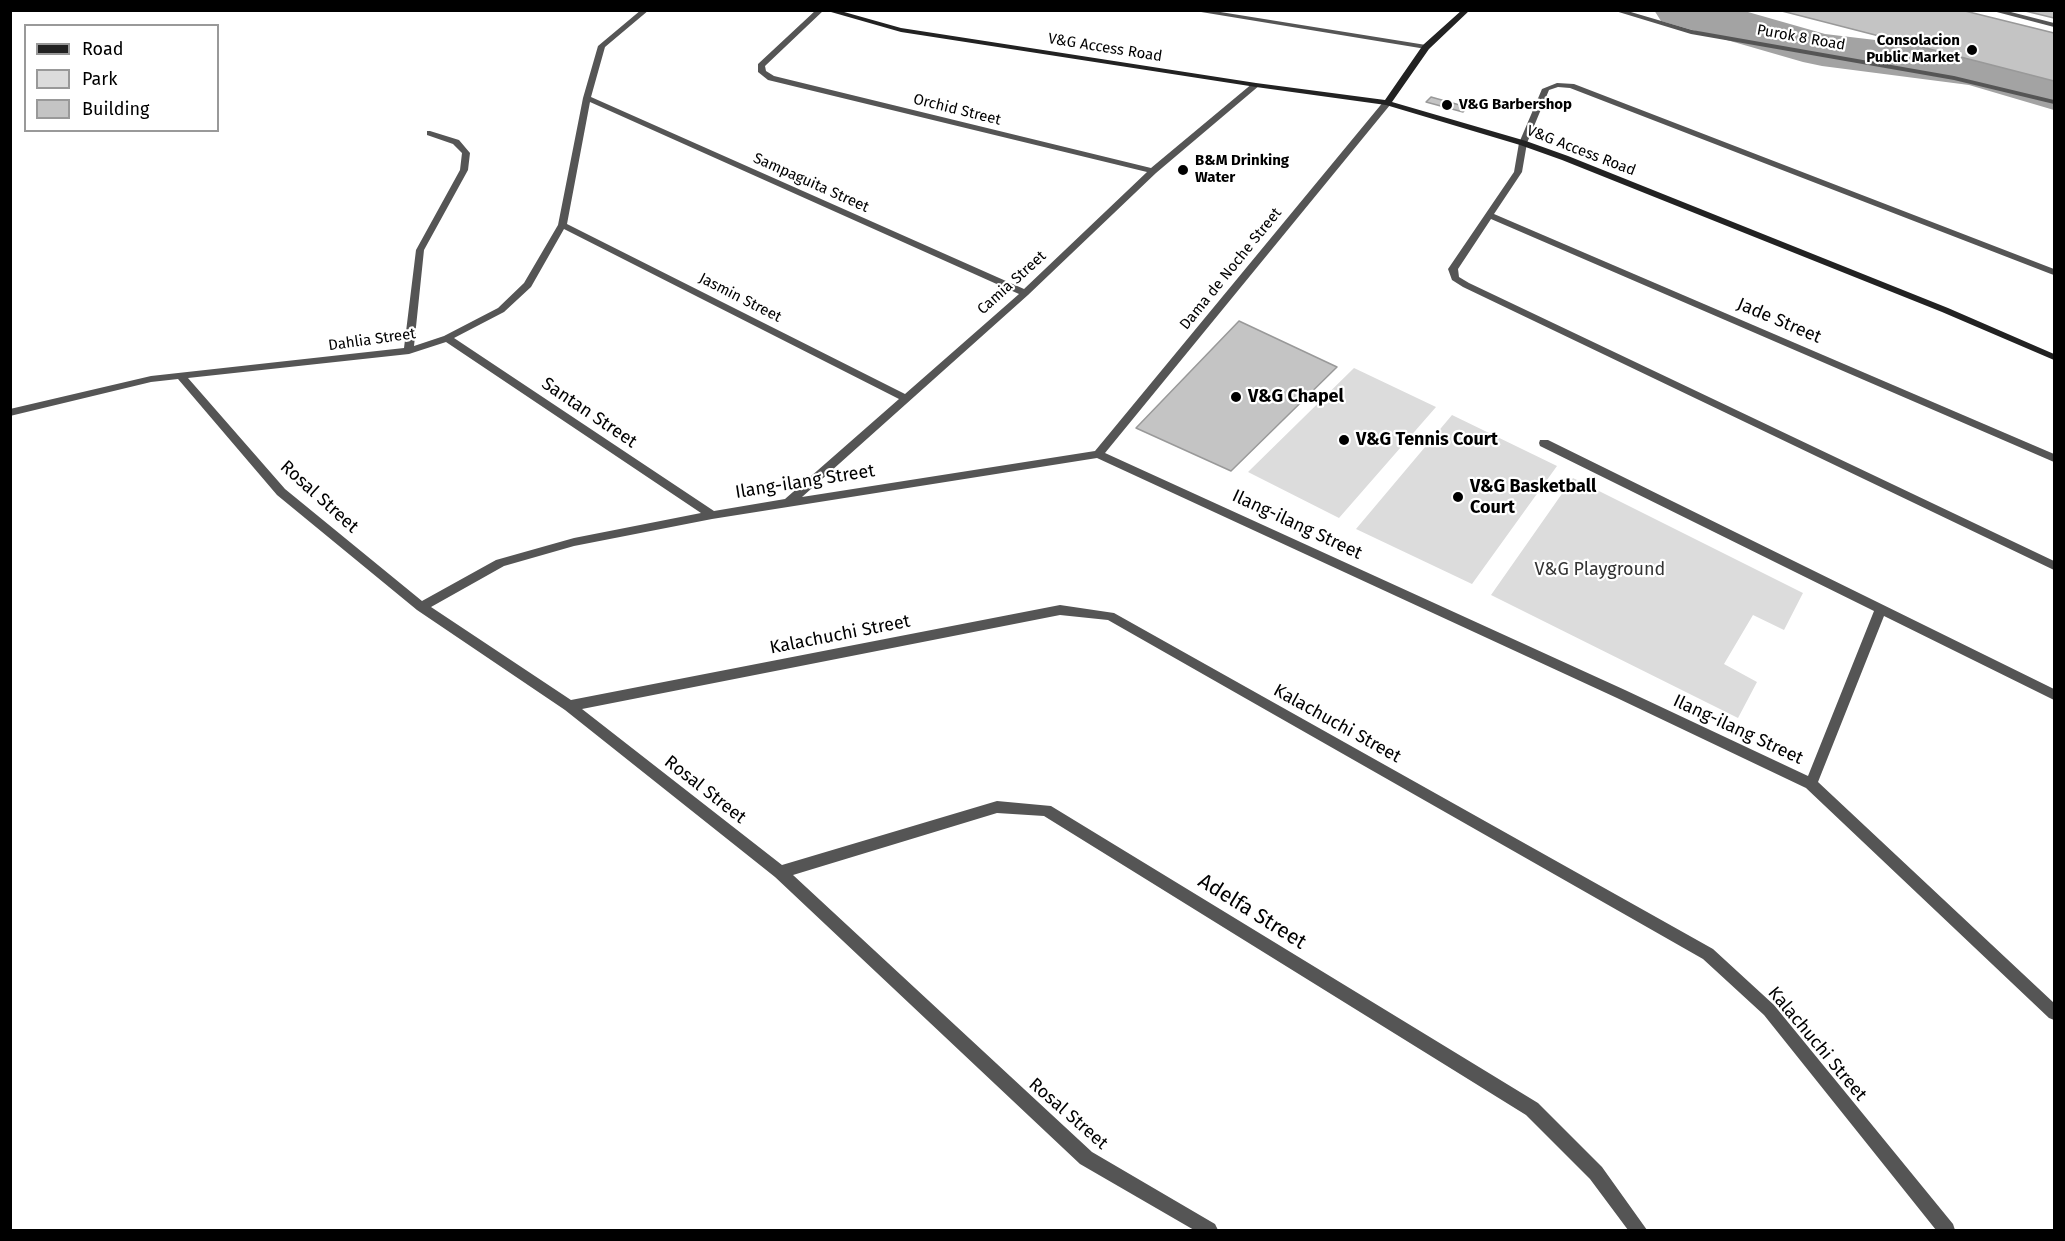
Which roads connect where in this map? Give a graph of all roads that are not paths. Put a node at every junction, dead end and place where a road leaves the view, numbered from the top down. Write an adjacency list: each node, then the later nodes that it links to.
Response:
1 (646, 10): 11 (street, Dahlia Street)
2 (821, 10): 16 (street, Orchid Street)
3 (827, 10): 10 (street, V&G Access Road)
4 (1192, 10): 9 (street)
5 (1467, 10): 9 (street)
6 (1615, 10): 13 (street, Purok 8 Road)
7 (1992, 10): 8 (street)
8 (2055, 25)
9 (1426, 47): 12 (street)
10 (1256, 85): 12 (street, V&G Access Road); 16 (street, Camia Street)
11 (587, 98): 18 (street, Dahlia Street); 20 (street, Sampaguita Street)
12 (1387, 102): 15 (street, V&G Access Road); 28 (street, Dama de Noche Street)
13 (2055, 102)
14 (430, 133): 22 (street)
15 (1523, 143): 17 (street); 19 (street); 23 (street, V&G Access Road)
16 (1154, 171): 20 (street, Camia Street)
17 (1490, 215): 29 (street, Jade Street); 32 (street)
18 (562, 225): 21 (street, Dahlia Street); 25 (street, Jasmin Street)
19 (2054, 271)
20 (1024, 293): 25 (street, Camia Street)
21 (447, 338): 22 (street, Dahlia Street); 31 (street, Santan Street)
22 (409, 351): 24 (street, Dahlia Street)
23 (2055, 357)
24 (181, 376): 26 (street, Dahlia Street); 33 (street, Rosal Street)
25 (904, 399): 30 (street, Camia Street)
26 (10, 412)
27 (1544, 443): 34 (street)
28 (1098, 454): 30 (street, Ilang-ilang Street); 37 (street, Ilang-ilang Street)
29 (2055, 458)
30 (788, 503): 31 (street, Ilang-ilang Street)
31 (712, 515): 33 (street, Ilang-ilang Street)
32 (2055, 567)
33 (421, 607): 36 (street, Rosal Street)
34 (1881, 608): 35 (street); 37 (street)
35 (2055, 695)
36 (569, 706): 38 (street, Rosal Street); 42 (street, Kalachuchi Street)
37 (1810, 784): 39 (street, Ilang-ilang Street)
38 (780, 872): 40 (street, Rosal Street); 41 (street, Adelfa Street)
39 (2054, 1011)
40 (1209, 1230)
41 (1638, 1230)
42 (1947, 1230)

